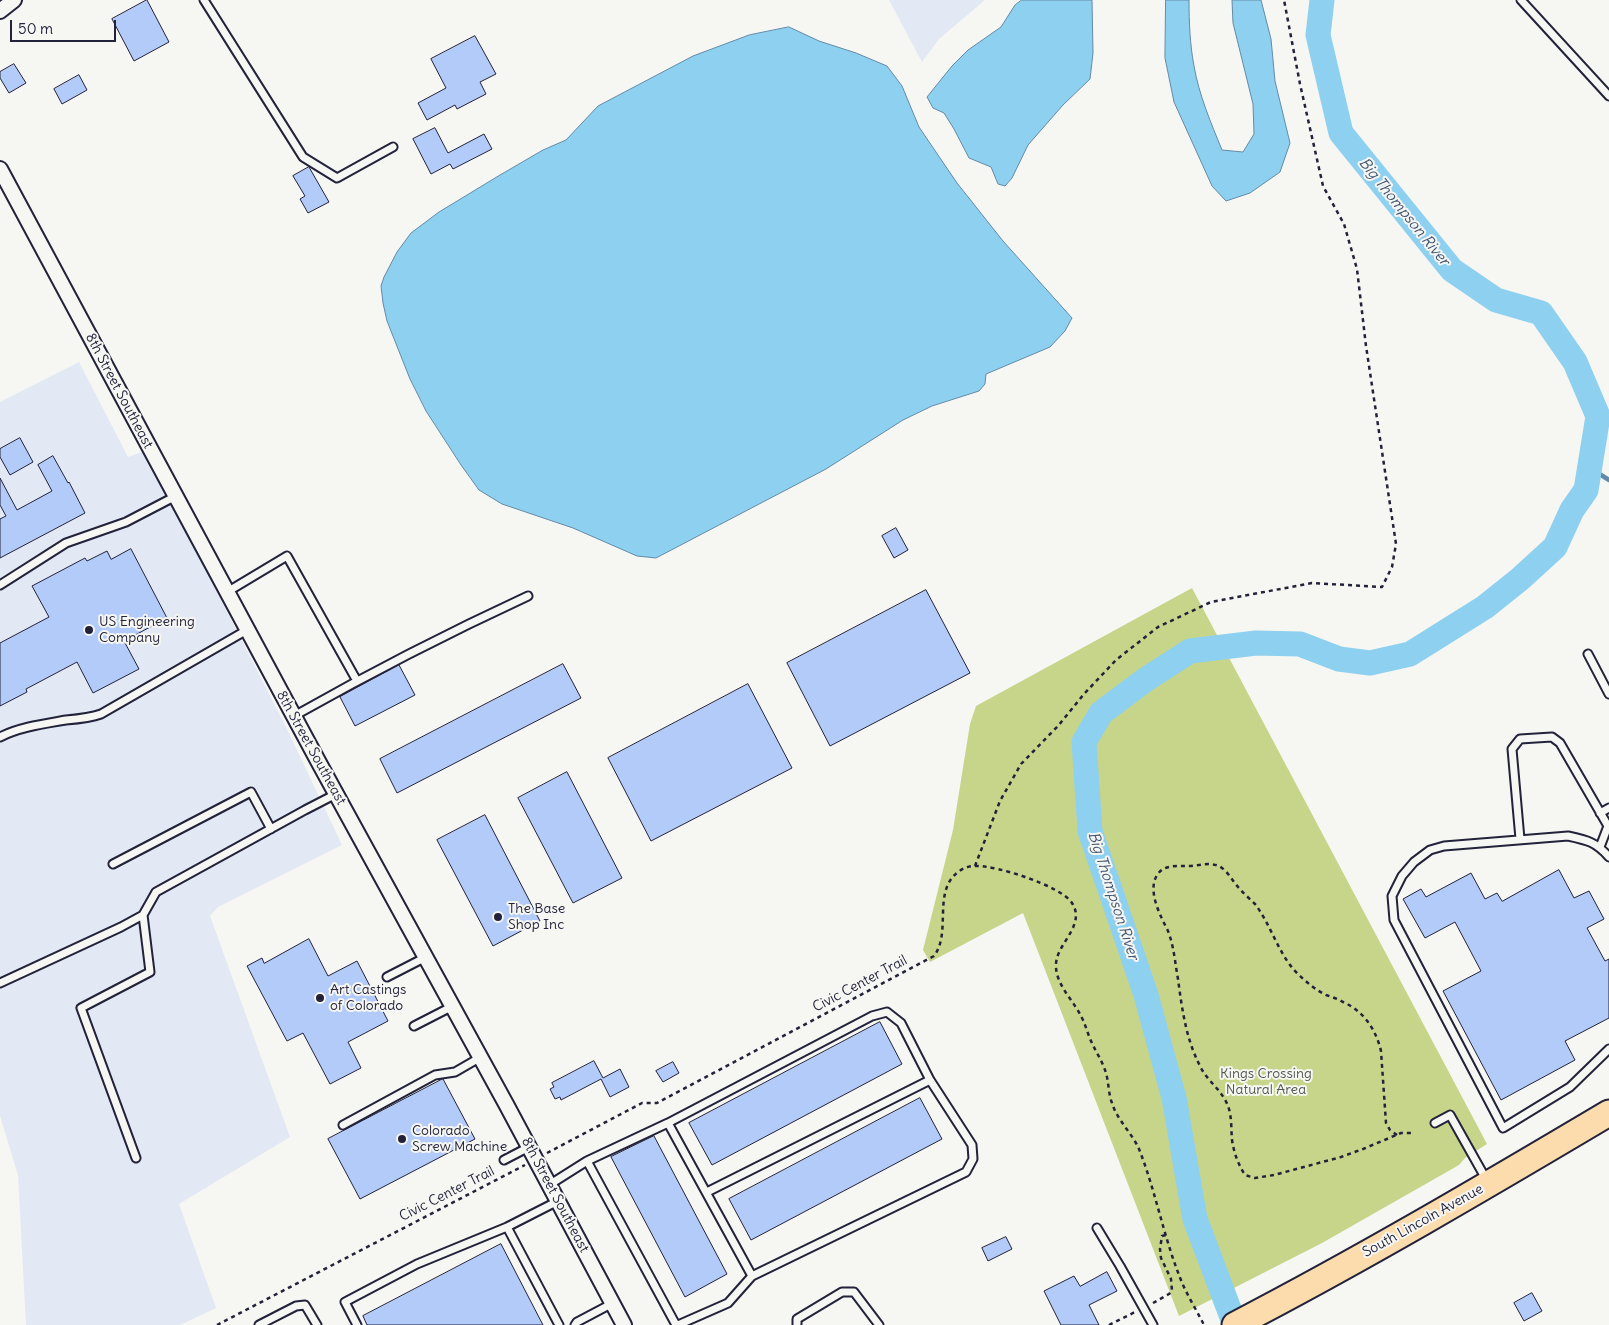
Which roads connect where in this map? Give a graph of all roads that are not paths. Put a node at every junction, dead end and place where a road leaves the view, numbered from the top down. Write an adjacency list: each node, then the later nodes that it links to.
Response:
1 (14, 0): 4 (street)
2 (204, 0): 6 (lane)
3 (1522, 0): 5 (lane)
4 (0, 11)
5 (1609, 96)
6 (393, 147)
7 (0, 169): 8 (street, 8th Street Southeast)
8 (176, 496): 9 (lane); 10 (street, 8th Street Southeast)
9 (0, 585)
10 (227, 592): 12 (street, 8th Street Southeast); 14 (lane)
11 (528, 596): 14 (lane)
12 (247, 630): 16 (street, 8th Street Southeast); 17 (lane)
13 (1588, 654): 15 (lane)
14 (357, 680): 16 (lane)
15 (1609, 694)
16 (294, 716): 18 (street, 8th Street Southeast)
17 (0, 737)
18 (336, 794): 21 (lane); 27 (street, 8th Street Southeast)
19 (1609, 808): 20 (lane)
20 (1600, 813): 22 (lane); 23 (lane)
21 (271, 829): 25 (lane); 26 (lane)
22 (1520, 840): 23 (lane); 32 (lane)
23 (1600, 847): 24 (lane)
24 (1609, 857)
25 (114, 864)
26 (144, 915): 29 (lane); 40 (lane)
27 (426, 957): 28 (lane); 30 (street, 8th Street Southeast)
28 (387, 977)
29 (0, 983)
30 (452, 1006): 31 (lane); 33 (street, 8th Street Southeast)
31 (414, 1026)
32 (1609, 1049)
33 (481, 1057): 38 (lane); 39 (street, 8th Street Southeast)
34 (930, 1080): 36 (lane); 45 (lane); 49 (lane)
35 (1609, 1114): 43 (highway, South Lincoln Avenue)
36 (668, 1122): 42 (lane); 45 (lane)
37 (1435, 1123): 43 (lane)
38 (343, 1125)
39 (532, 1153): 41 (lane); 44 (street, 8th Street Southeast)
40 (136, 1158)
41 (504, 1160)
42 (587, 1161): 44 (lane); 57 (lane)
43 (1488, 1184): 61 (highway, South Lincoln Avenue)
44 (549, 1185): 46 (street, 8th Street Southeast)
45 (707, 1192): 49 (lane)
46 (558, 1201): 47 (lane); 50 (street, 8th Street Southeast)
47 (507, 1227): 53 (lane); 54 (lane)
48 (1097, 1228): 60 (lane)
49 (752, 1276): 57 (lane)
50 (613, 1303): 55 (lane); 56 (street, 8th Street Southeast)
51 (259, 1325): 52 (lane)
52 (317, 1325)
53 (357, 1325)
54 (559, 1325)
55 (574, 1325)
56 (624, 1325)
57 (677, 1325)
58 (797, 1325): 59 (lane)
59 (879, 1325)
60 (1153, 1325)
61 (1235, 1325)

